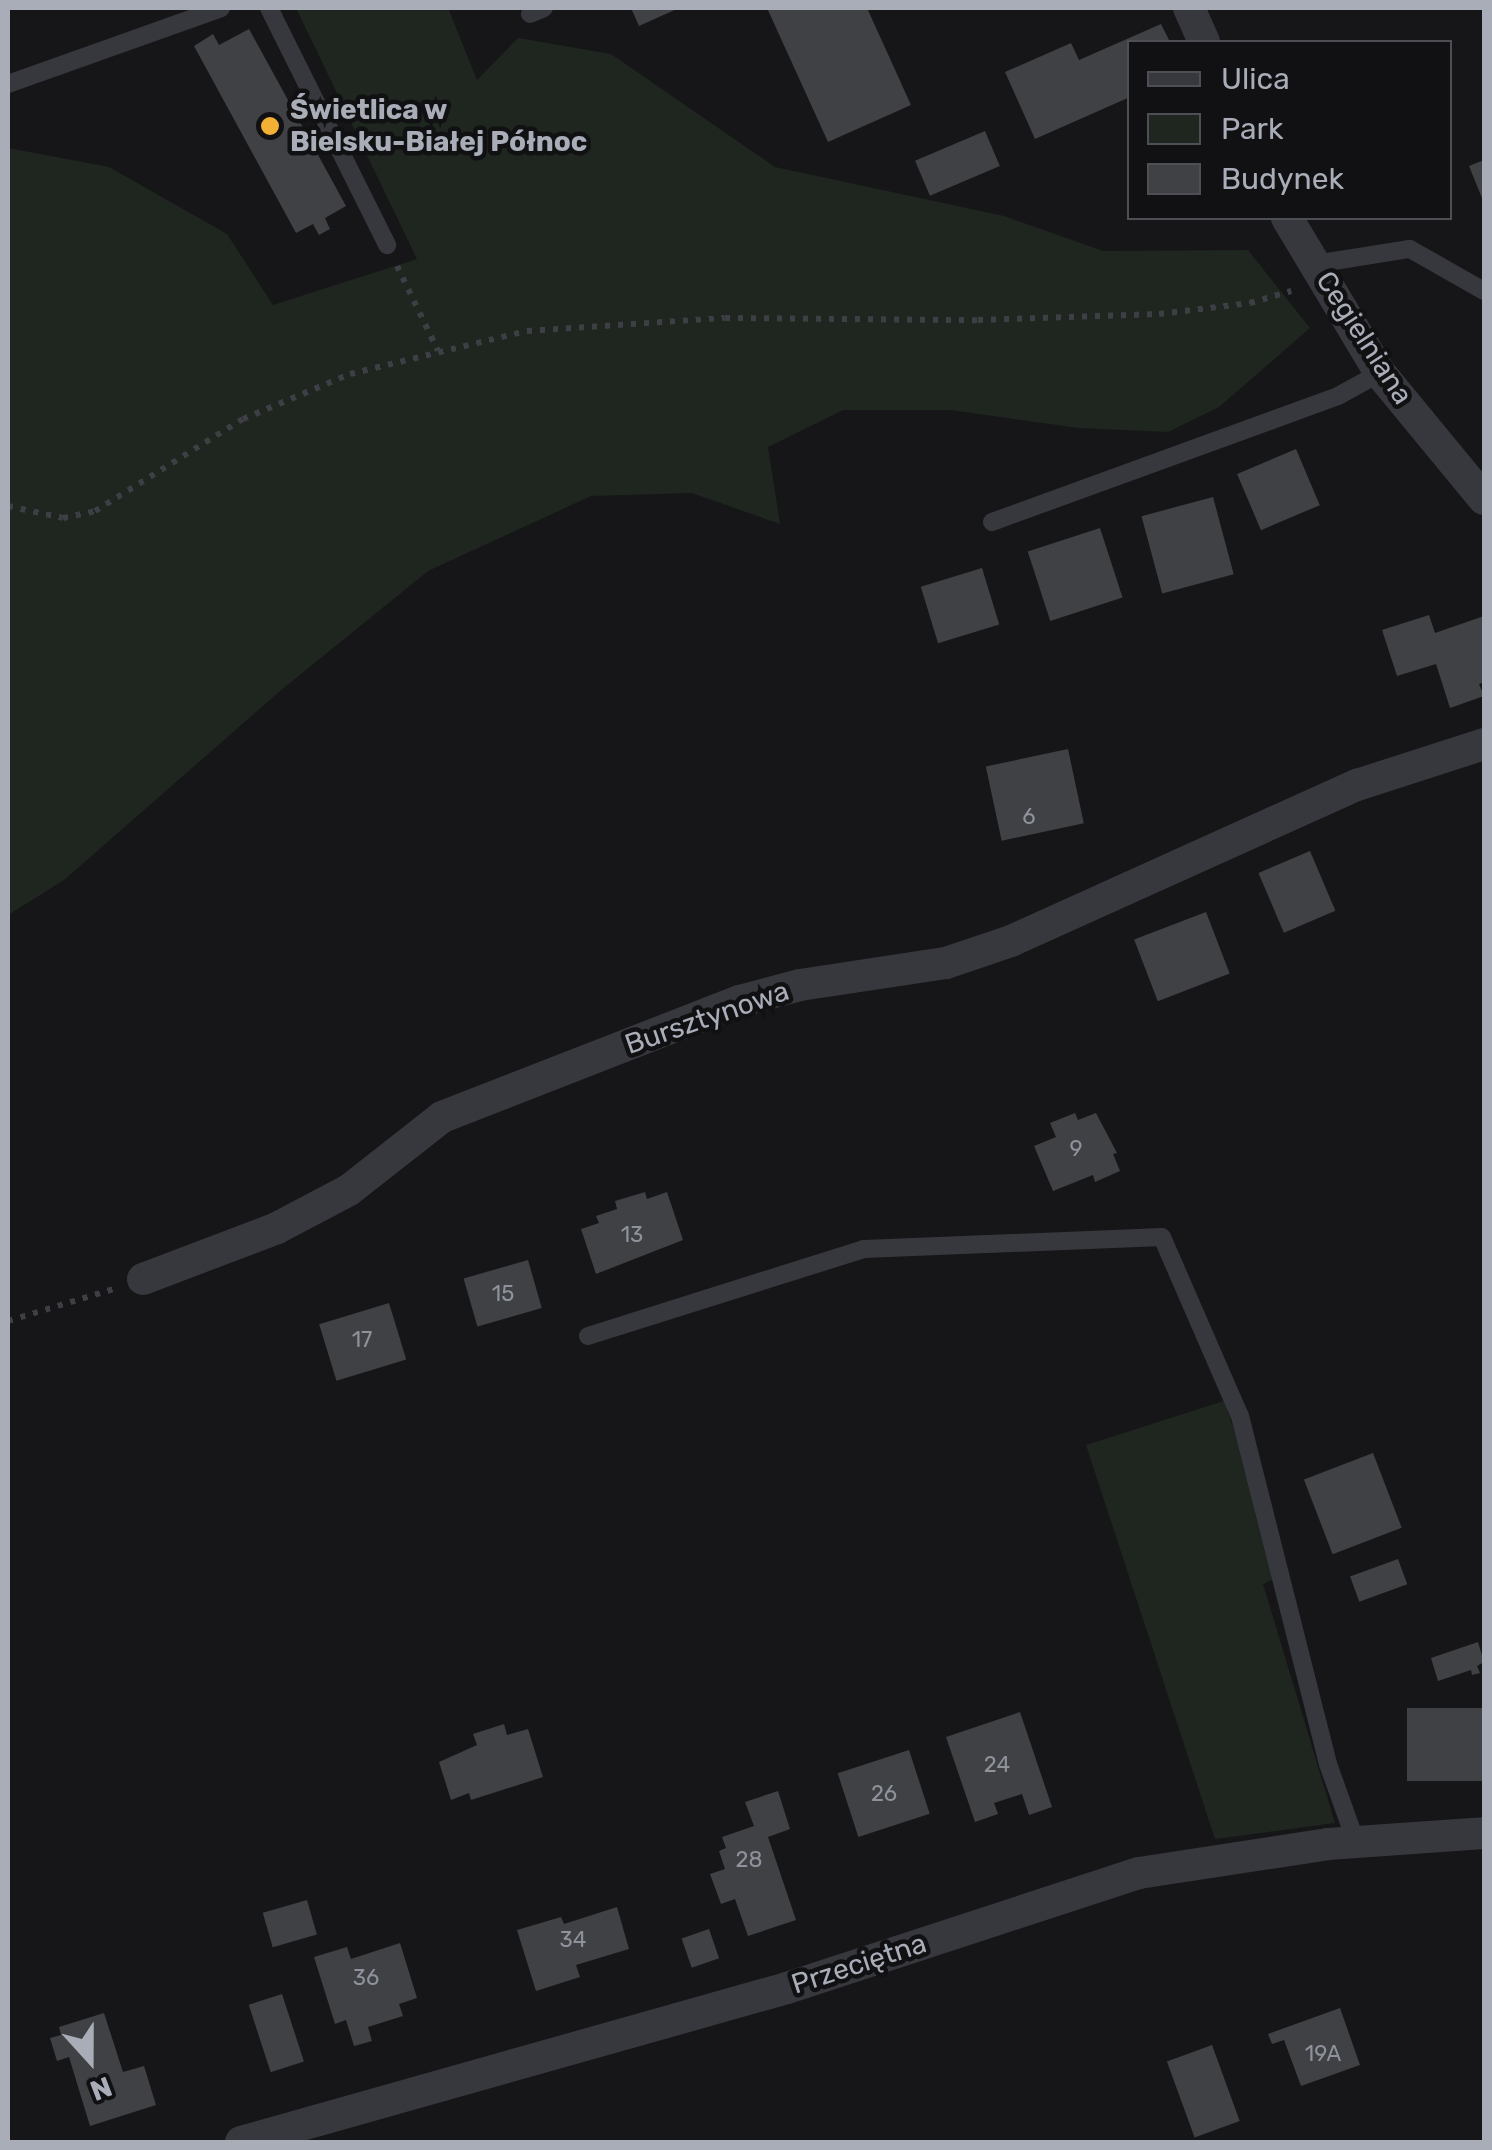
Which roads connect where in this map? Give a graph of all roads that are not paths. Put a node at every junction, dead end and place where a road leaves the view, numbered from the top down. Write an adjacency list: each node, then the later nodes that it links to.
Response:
1 (221, 8): 5 (lane)
2 (268, 8): 7 (lane)
3 (1189, 8): 4 (street)
4 (1203, 40)
5 (8, 84)
6 (1288, 220): 8 (street, Cegielniana)
7 (388, 246)
8 (1320, 272): 9 (lane); 10 (street, Cegielniana)
9 (1484, 291)
10 (1380, 373): 11 (street, Cegielniana); 12 (lane)
11 (1484, 500)
12 (992, 522)
13 (1484, 744): 14 (street, Bursztynowa)
14 (143, 1279)
15 (588, 1336): 17 (lane)
16 (1484, 1833): 17 (street, Przeciętna)
17 (1356, 1842): 18 (street, Przeciętna)
18 (242, 2142)

